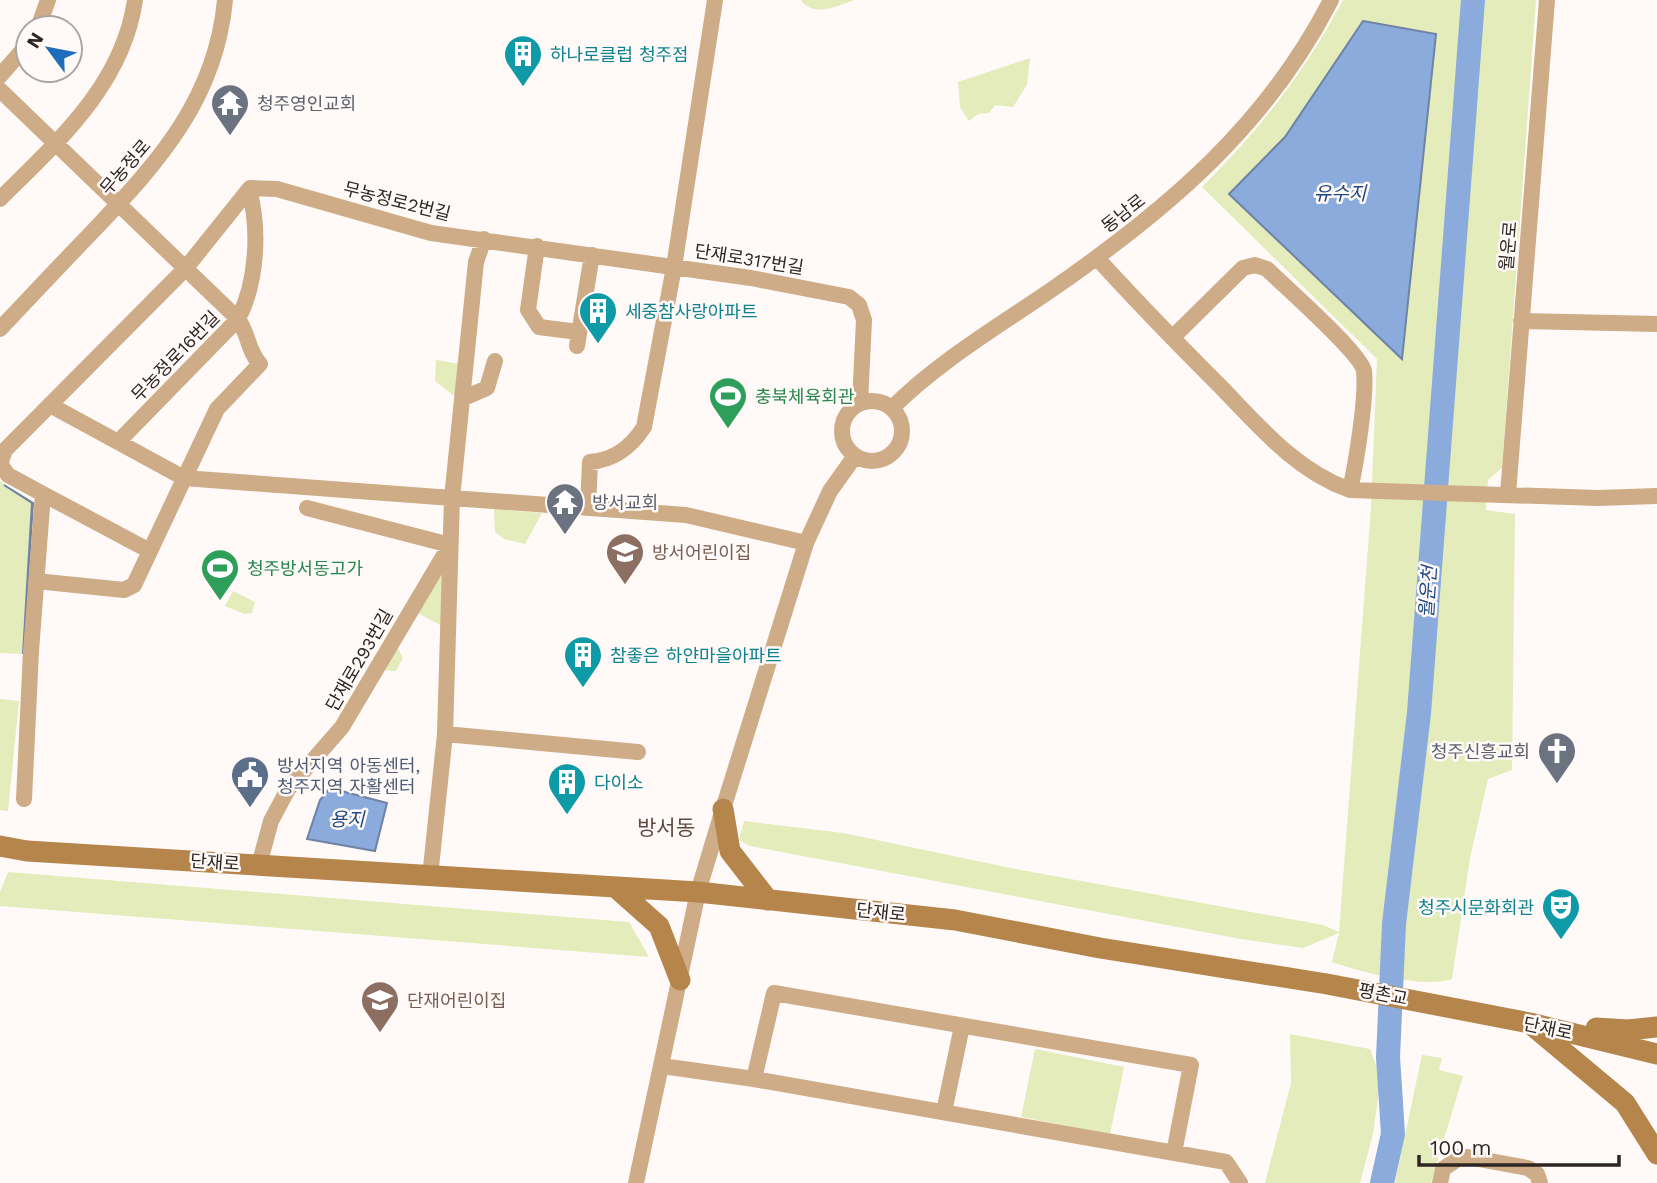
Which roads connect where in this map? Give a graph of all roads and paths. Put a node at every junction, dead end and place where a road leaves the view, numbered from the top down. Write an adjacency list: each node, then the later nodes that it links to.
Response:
1 (135, 0): 9 (street)
2 (225, 0): 12 (street, 무농정로)
3 (715, 0): 17 (street, 단재로317번길)
4 (1331, 0): 16 (street, 동남로)
5 (1547, 0): 20 (street, 월운로)
6 (14, 60): 7 (street)
7 (0, 76)
8 (0, 90): 9 (street, 무농정로16번길)
9 (55, 144): 11 (street); 12 (street, 무농정로16번길)
10 (249, 190): 13 (street, 무농정로2번길); 18 (street); 19 (street)
11 (0, 200)
12 (117, 205): 18 (street, 무농정로16번길); 22 (street, 무농정로)
13 (484, 239): 14 (street, 무농정로2번길); 25 (street, 단재로293번길)
14 (537, 246): 15 (street, 무농정로2번길); 15 (street)
15 (592, 255): 17 (street, 무농정로2번길)
16 (1097, 258): 23 (street); 28 (street, 동남로)
17 (674, 267): 26 (street, 단재로317번길); 38 (street)
18 (185, 268): 19 (street, 무농정로16번길); 27 (street)
19 (238, 319): 29 (street, 무농정로16번길); 31 (street)
20 (1521, 321): 21 (street); 34 (street, 월운로)
21 (1657, 324)
22 (0, 329)
23 (1172, 338): 32 (street); 32 (street)
24 (495, 361): 25 (street)
25 (464, 398): 36 (street, 단재로293번길)
26 (860, 403): 28 (street); 30 (street)
27 (50, 405): 29 (street); 33 (street)
28 (892, 408): 30 (street)
29 (118, 442): 31 (street)
30 (855, 456): 39 (street)
31 (184, 478): 36 (street); 41 (street)
32 (1350, 489): 34 (street)
33 (43, 494): 41 (street); 42 (street)
34 (1508, 494): 35 (street)
35 (1657, 496)
36 (452, 498): 38 (street); 40 (street, 단재로293번길)
37 (307, 508): 40 (street)
38 (588, 508): 39 (street)
39 (806, 543): 46 (street)
40 (450, 545): 43 (street, 단재로293번길); 48 (street, 단재로293번길)
41 (148, 550): 42 (street)
42 (36, 581): 45 (street)
43 (445, 734): 44 (street); 49 (street)
44 (638, 752)
45 (24, 799)
46 (723, 809): 51 (street); 52 (street)
47 (0, 846): 48 (street, 단재로)
48 (259, 865): 49 (street, 단재로)
49 (429, 877): 50 (street, 단재로)
50 (615, 887): 51 (street, 단재로); 53 (street)
51 (698, 892): 52 (street, 단재로); 53 (street)
52 (768, 900): 54 (street, 단재로)
53 (680, 980): 60 (street)
54 (1327, 984): 55 (street, 평촌교)
55 (1439, 1005): 56 (street, 단재로)
56 (1530, 1023): 58 (street); 59 (street, 단재로); 64 (street)
57 (962, 1026): 61 (street); 62 (street); 63 (street)
58 (1657, 1027)
59 (1657, 1054)
60 (662, 1066): 61 (street); 65 (street)
61 (754, 1079): 62 (street)
62 (944, 1112): 63 (street)
63 (1174, 1153): 66 (street)
64 (1657, 1154)
65 (636, 1183)
66 (1240, 1183)
67 (1440, 1183): 68 (street)
68 (1540, 1183)

